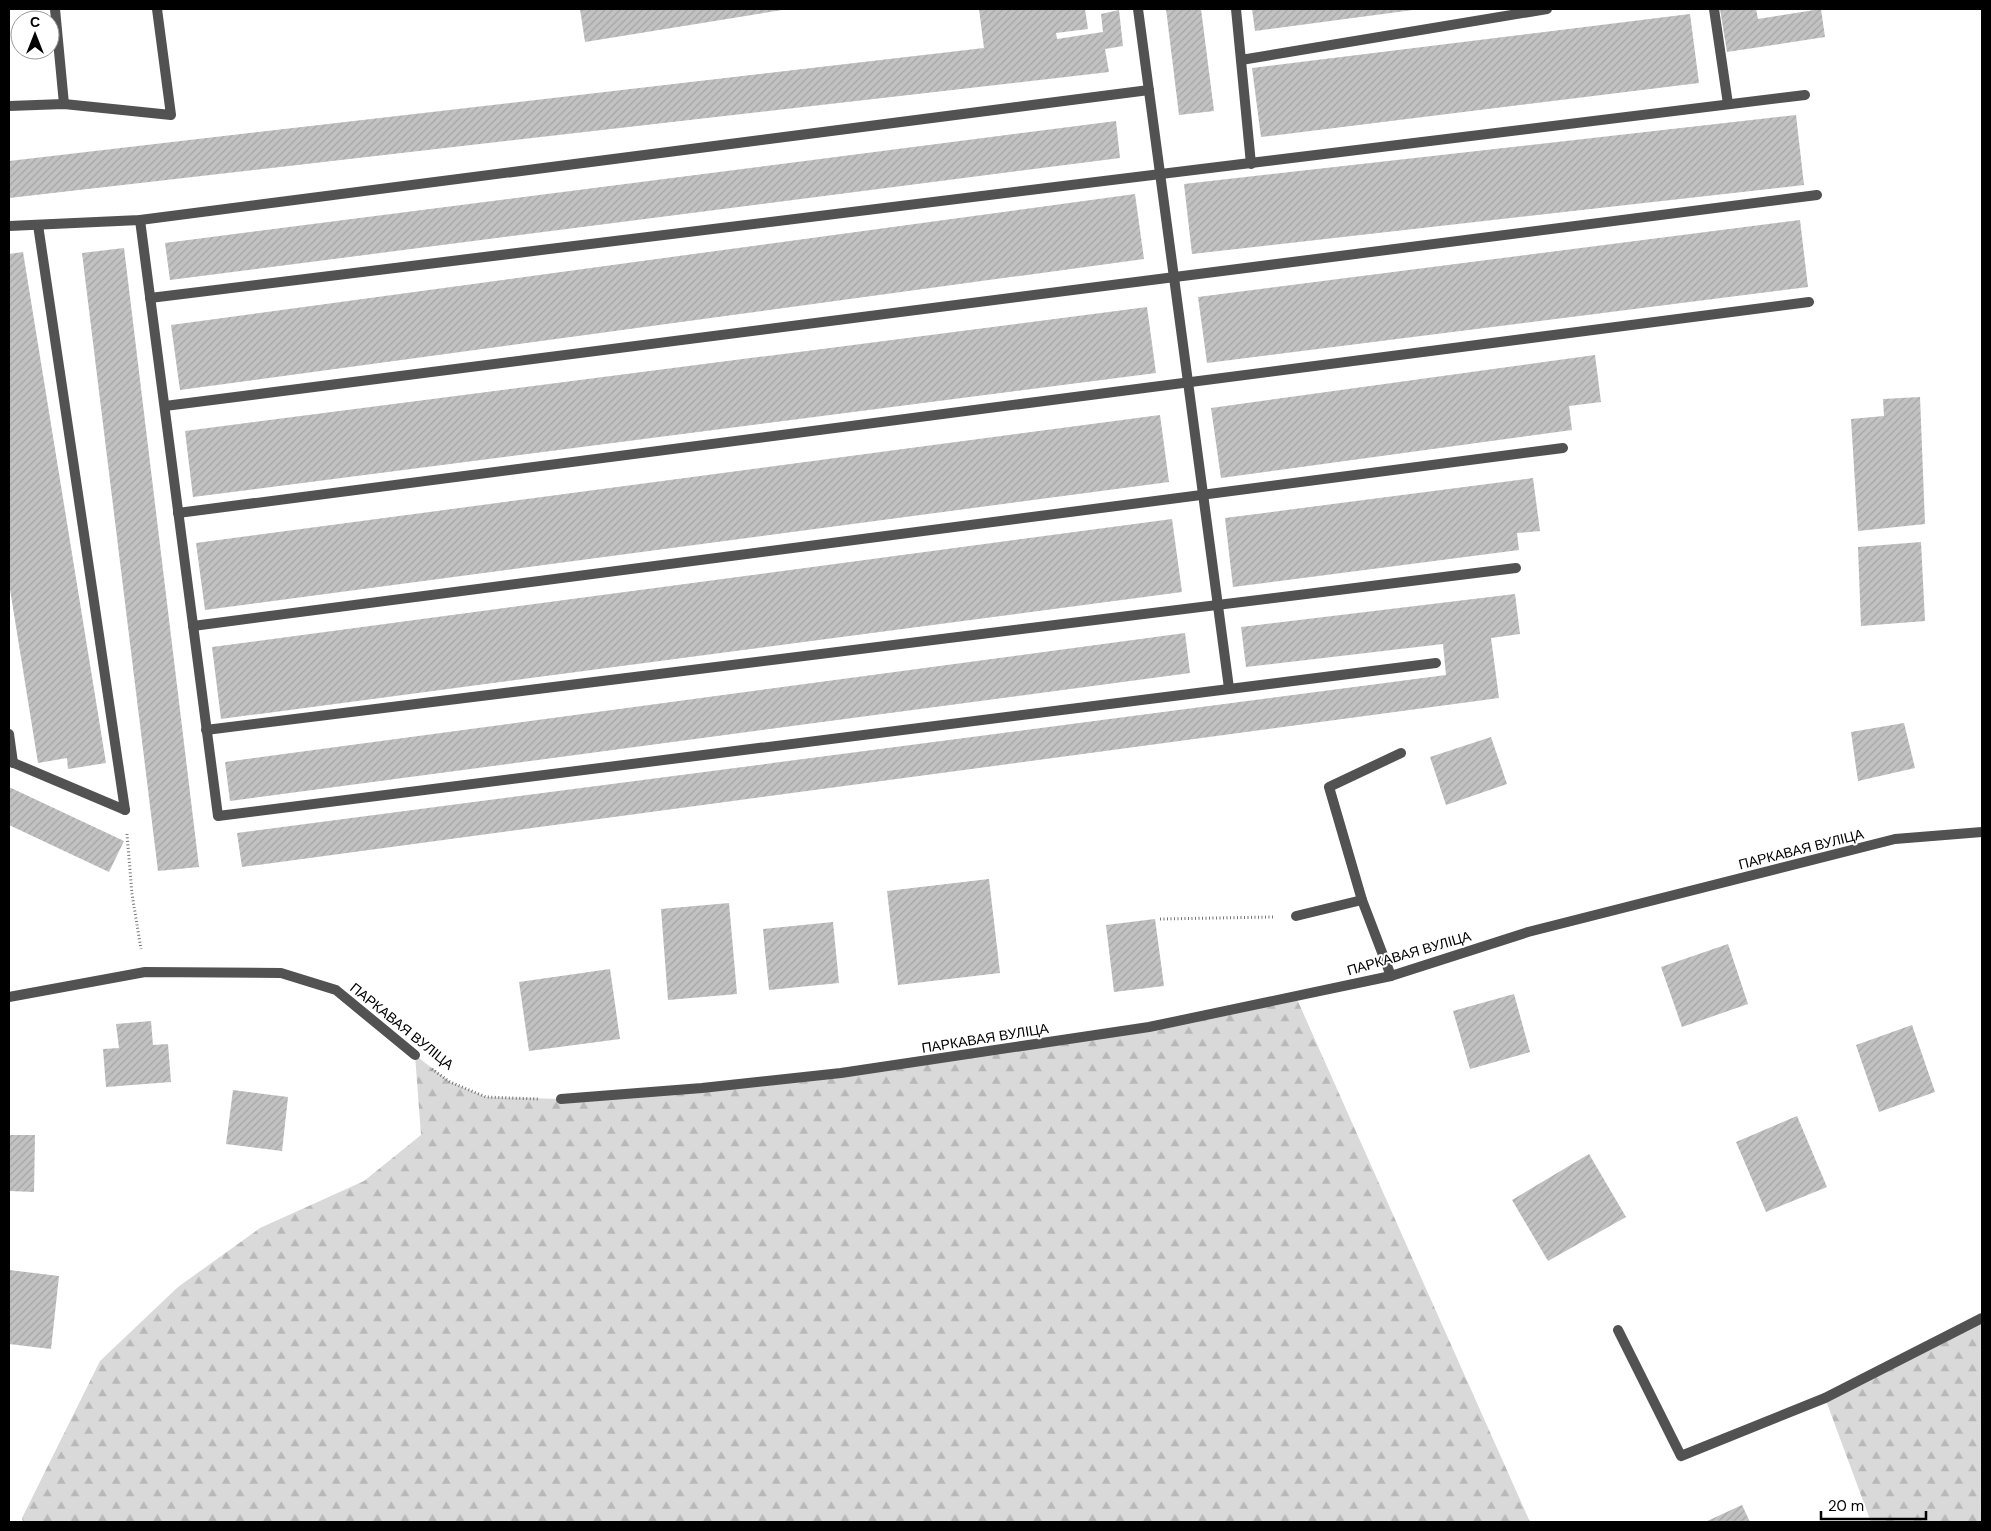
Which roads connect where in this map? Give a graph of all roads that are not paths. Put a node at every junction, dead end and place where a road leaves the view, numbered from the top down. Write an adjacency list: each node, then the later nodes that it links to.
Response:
1 (55, 9): 10 (street)
2 (157, 9): 10 (street)
3 (1138, 9): 8 (street)
4 (1236, 9): 7 (street)
5 (1547, 9): 7 (street)
6 (1714, 9): 11 (street)
7 (1241, 60): 13 (street)
8 (1149, 90): 14 (street); 16 (street)
9 (1805, 96): 11 (street)
10 (64, 104): 12 (street)
11 (1728, 104): 13 (street)
12 (9, 106)
13 (1251, 164): 14 (street)
14 (1161, 174): 19 (street); 20 (street)
15 (1817, 195): 19 (street)
16 (140, 220): 17 (street); 20 (street)
17 (38, 225): 18 (street); 35 (street)
18 (9, 226)
19 (1174, 277): 22 (street); 23 (street)
20 (150, 298): 23 (street)
21 (1808, 302): 22 (street)
22 (1188, 383): 25 (street); 26 (street)
23 (164, 406): 26 (street)
24 (1563, 448): 25 (street)
25 (1203, 495): 28 (street); 29 (street)
26 (178, 513): 29 (street)
27 (1516, 568): 28 (street)
28 (1218, 605): 31 (street); 32 (street)
29 (193, 626): 32 (street)
30 (1436, 663): 31 (street)
31 (1229, 688): 32 (street)
32 (206, 730)
33 (9, 734): 35 (street)
34 (1402, 753): 37 (street)
35 (11, 762)
36 (1982, 832): 39 (street, ПАРКАВАЯ ВУЛІЦА)
37 (1362, 900): 38 (street); 39 (street)
38 (1296, 916)
39 (1392, 976): 42 (street, ПАРКАВАЯ ВУЛІЦА)
40 (9, 997): 41 (street, ПАРКАВАЯ ВУЛІЦА)
41 (414, 1055)
42 (561, 1099)
43 (1982, 1318): 44 (street)
44 (1618, 1330)

